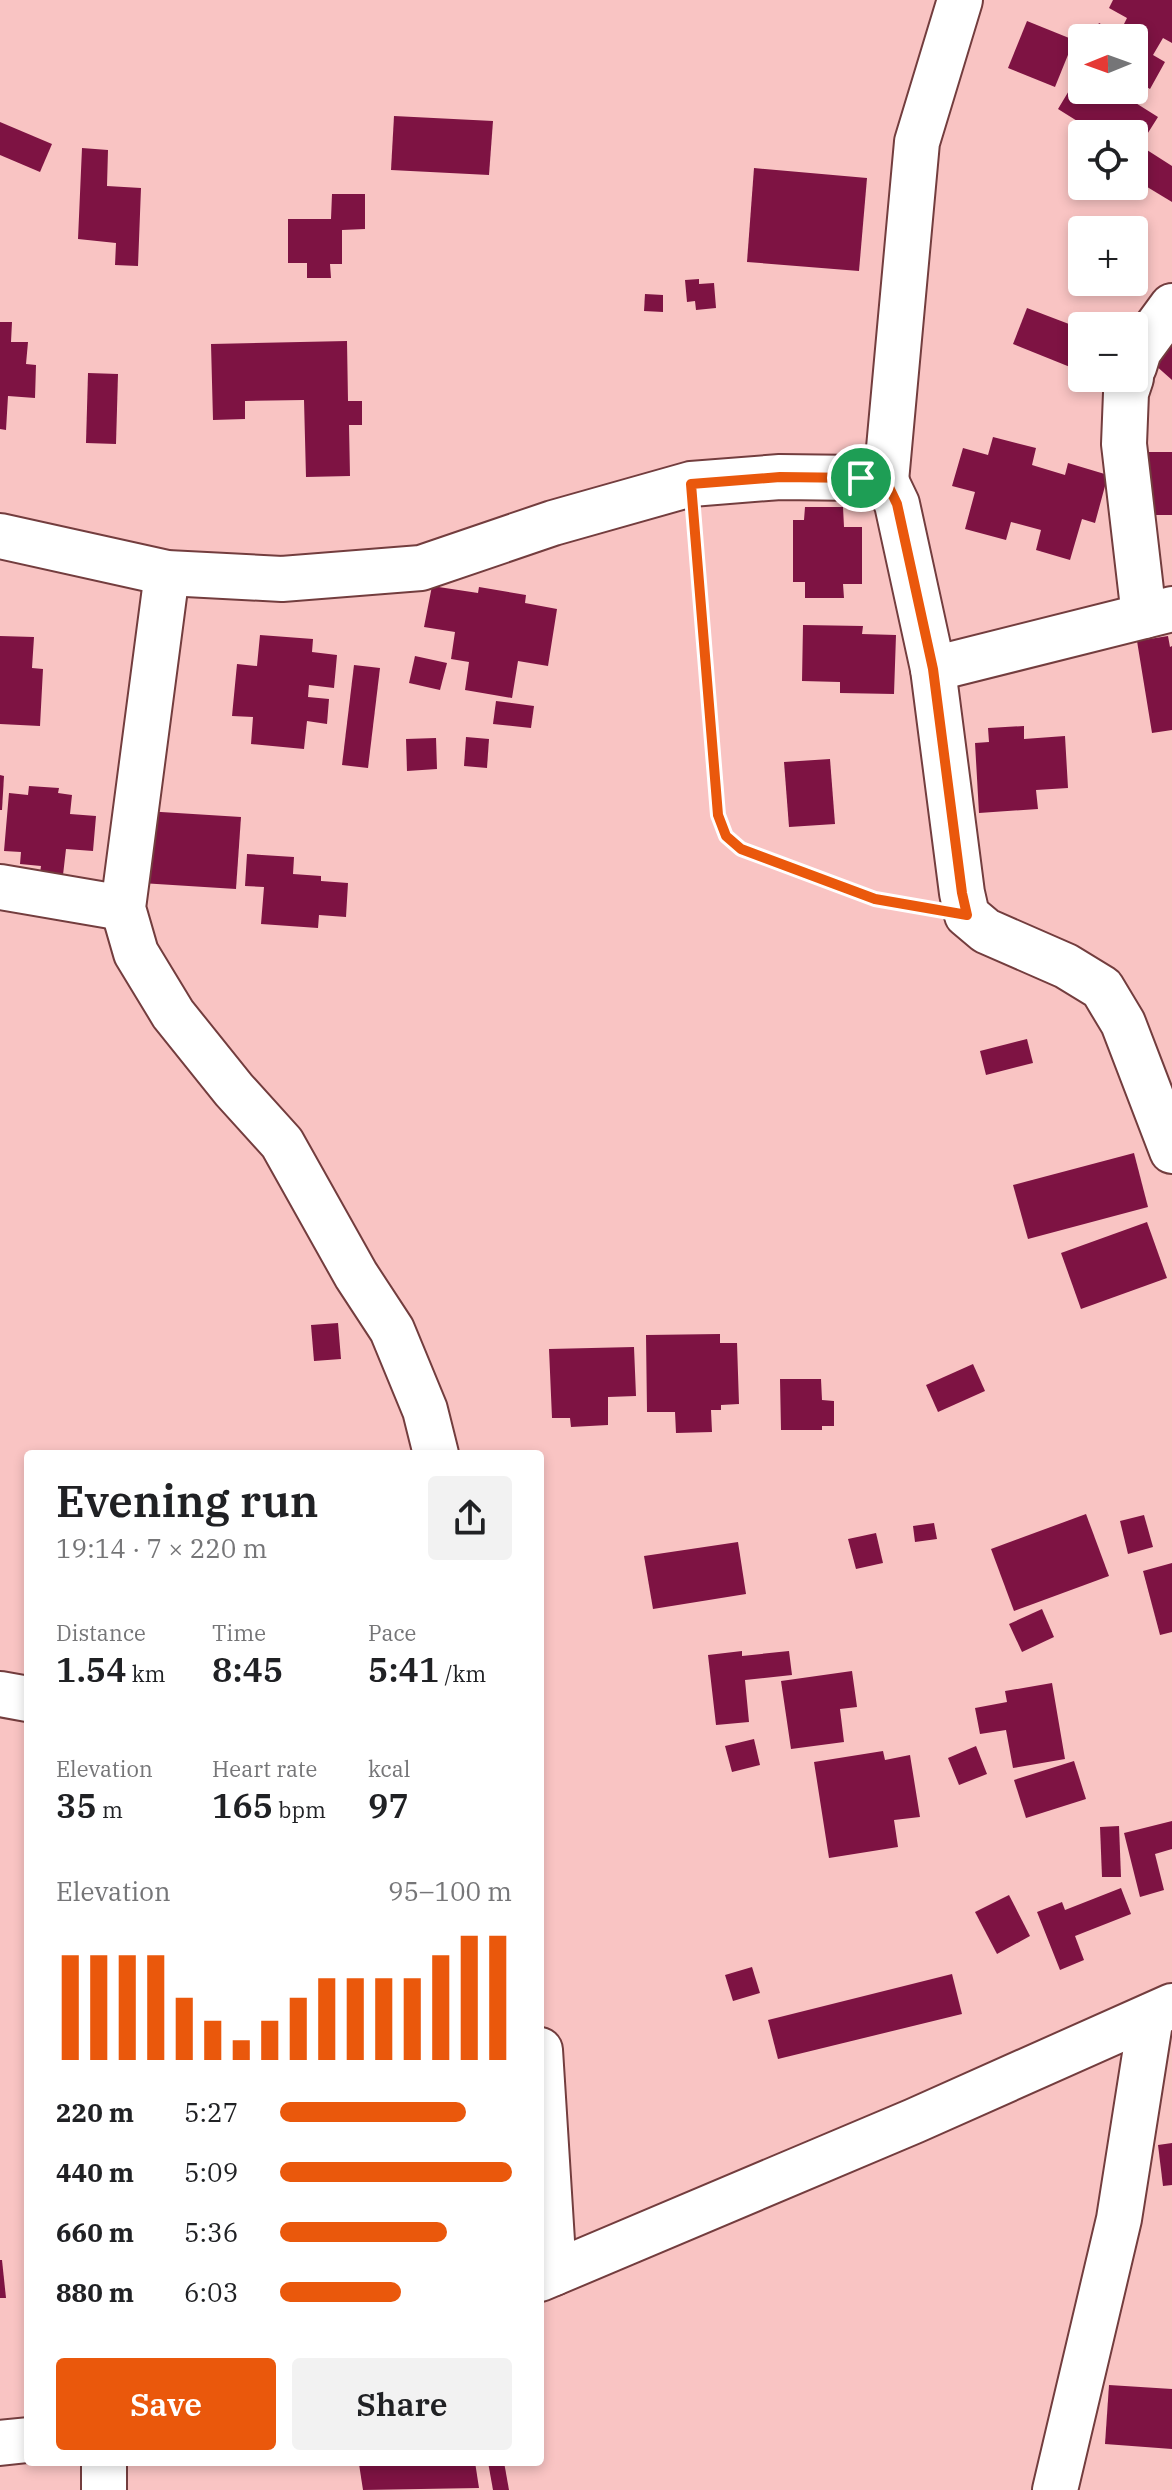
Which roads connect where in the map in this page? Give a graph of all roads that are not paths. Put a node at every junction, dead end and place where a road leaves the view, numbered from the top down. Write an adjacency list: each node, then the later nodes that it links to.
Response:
1 (960, 0): 5 (street)
2 (1172, 306): 3 (street)
3 (1148, 339)
4 (1126, 392): 8 (street)
5 (886, 481): 7 (street); 9 (street)
6 (0, 536): 7 (street)
7 (167, 573): 11 (street)
8 (1158, 613): 9 (street)
9 (933, 669): 12 (street)
10 (0, 887): 11 (street)
11 (123, 908): 13 (street)
12 (1172, 1151)
13 (435, 1450)
14 (0, 1694): 15 (street)
15 (24, 1698)
16 (1161, 2011): 18 (street); 23 (street)
17 (544, 2179): 18 (street)
18 (547, 2276)
19 (24, 2440): 20 (street)
20 (0, 2443)
21 (104, 2466): 22 (street)
22 (104, 2490)
23 (1055, 2490)

